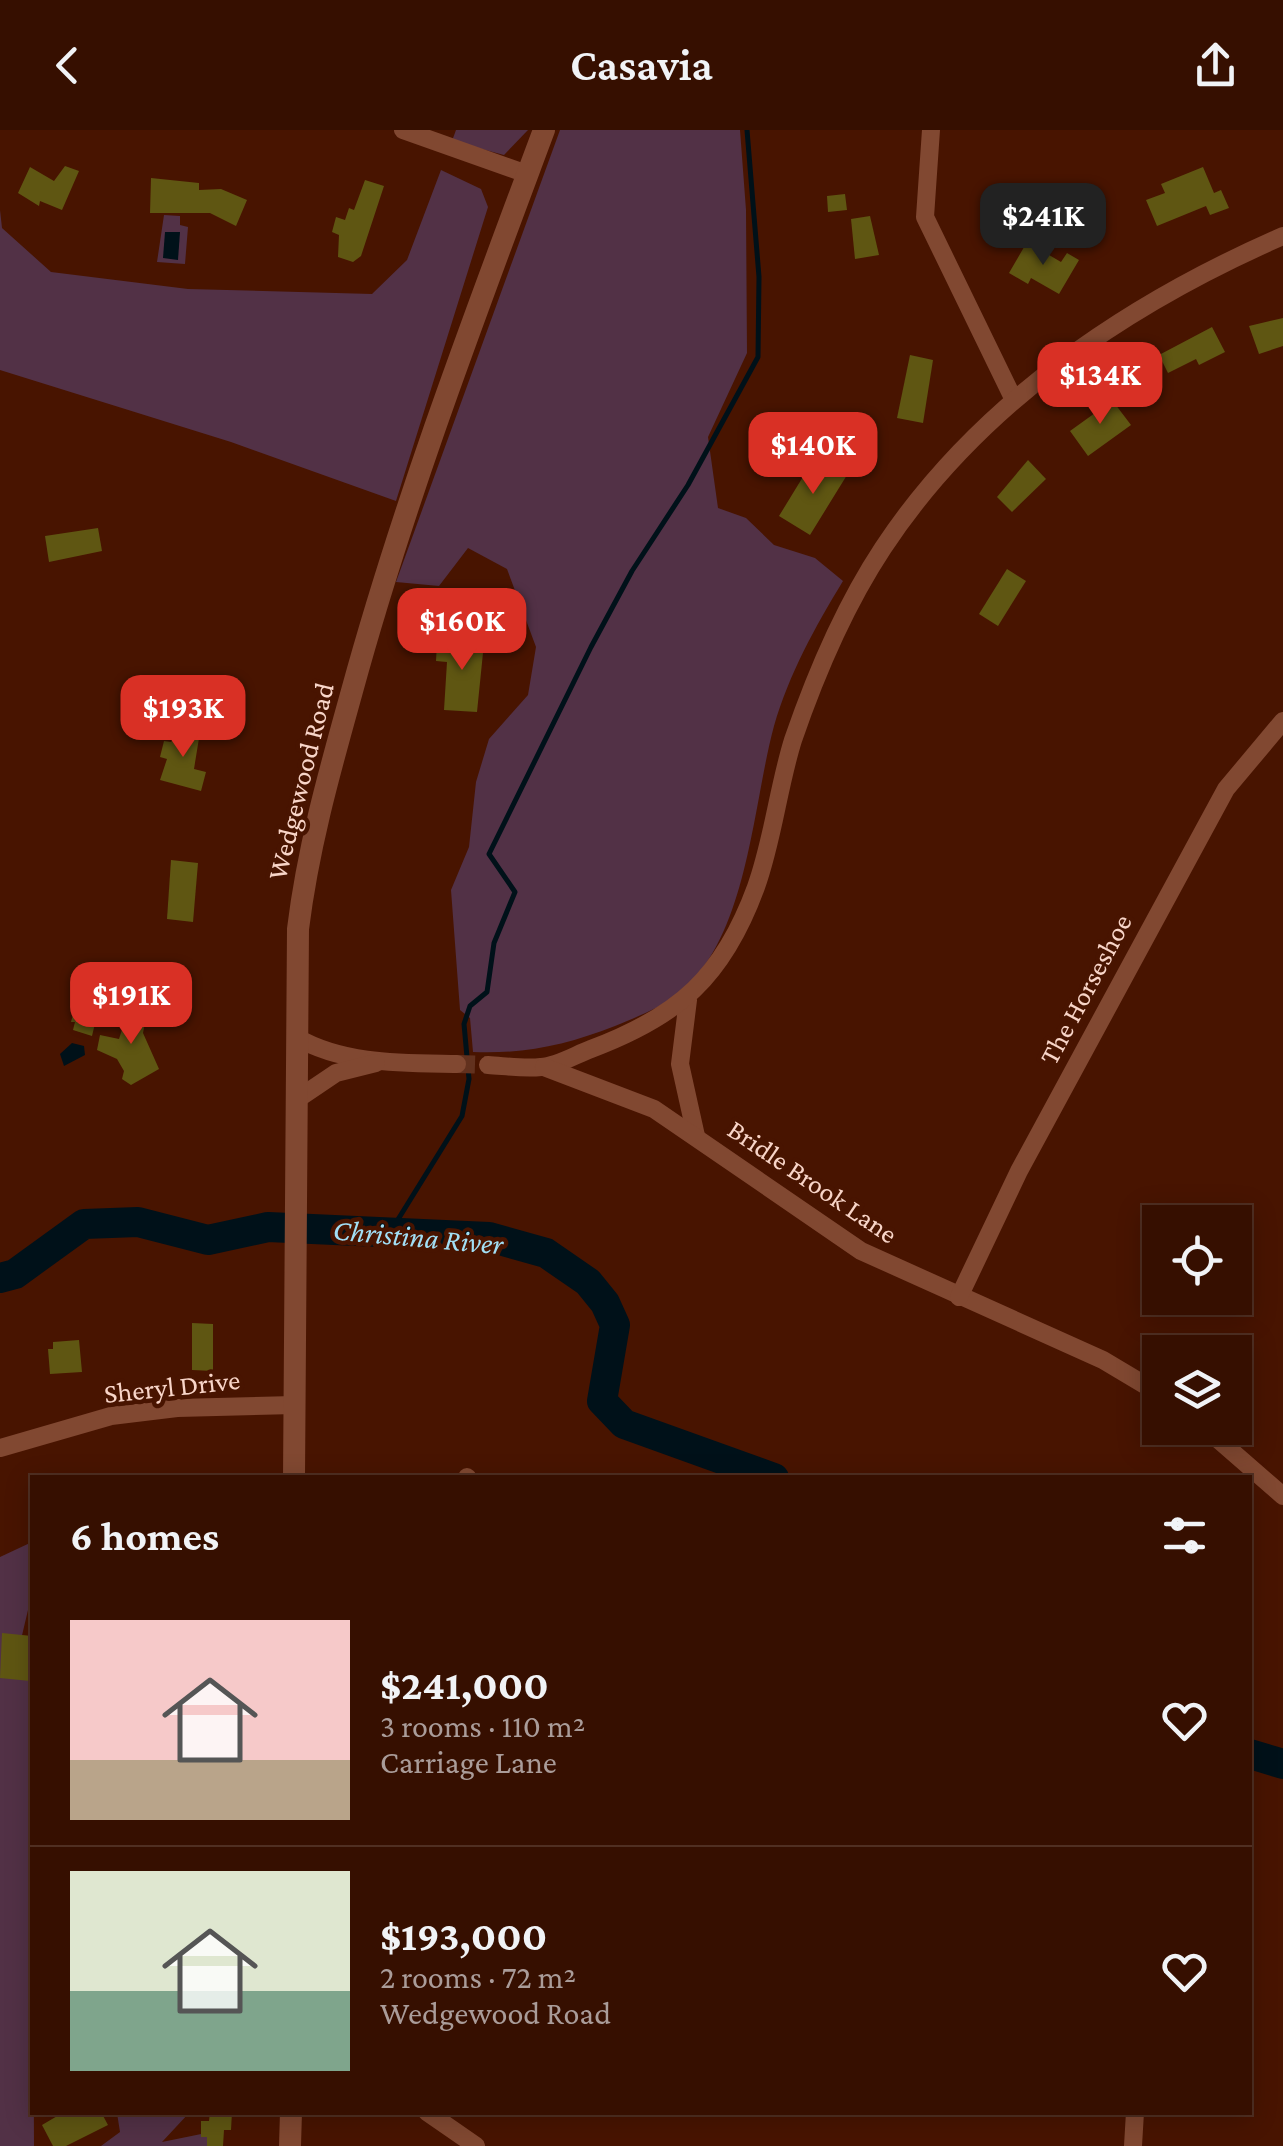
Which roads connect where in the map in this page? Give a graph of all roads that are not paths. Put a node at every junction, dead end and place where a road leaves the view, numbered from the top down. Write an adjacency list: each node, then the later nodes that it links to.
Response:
1 (402, 130): 4 (street)
2 (544, 130): 4 (street, Wedgewood Road)
3 (932, 130): 6 (street)
4 (527, 174): 9 (street, Wedgewood Road)
5 (1283, 236): 6 (street)
6 (1014, 400): 8 (street)
7 (1283, 722): 16 (street, The Horseshoe)
8 (688, 1000): 13 (street); 15 (street)
9 (296, 1038): 10 (street); 14 (street, Wedgewood Road)
10 (378, 1062): 11 (street); 14 (street)
11 (457, 1064)
12 (488, 1065): 13 (street)
13 (544, 1067): 15 (street, Bridle Brook Lane)
14 (296, 1100): 18 (street, Wedgewood Road)
15 (696, 1136): 16 (street, Bridle Brook Lane)
16 (960, 1298): 17 (street, Bridle Brook Lane)
17 (1142, 1383)
18 (294, 1404): 20 (street, Sheryl Drive); 21 (street, Wedgewood Road)
19 (1229, 1445): 22 (street)
20 (0, 1448)
21 (294, 1475)
22 (1275, 1478): 23 (street)
23 (1283, 1496)
24 (291, 2115): 27 (street)
25 (431, 2115): 28 (street)
26 (1136, 2115): 29 (street)
27 (290, 2146)
28 (476, 2146)
29 (1134, 2146)

